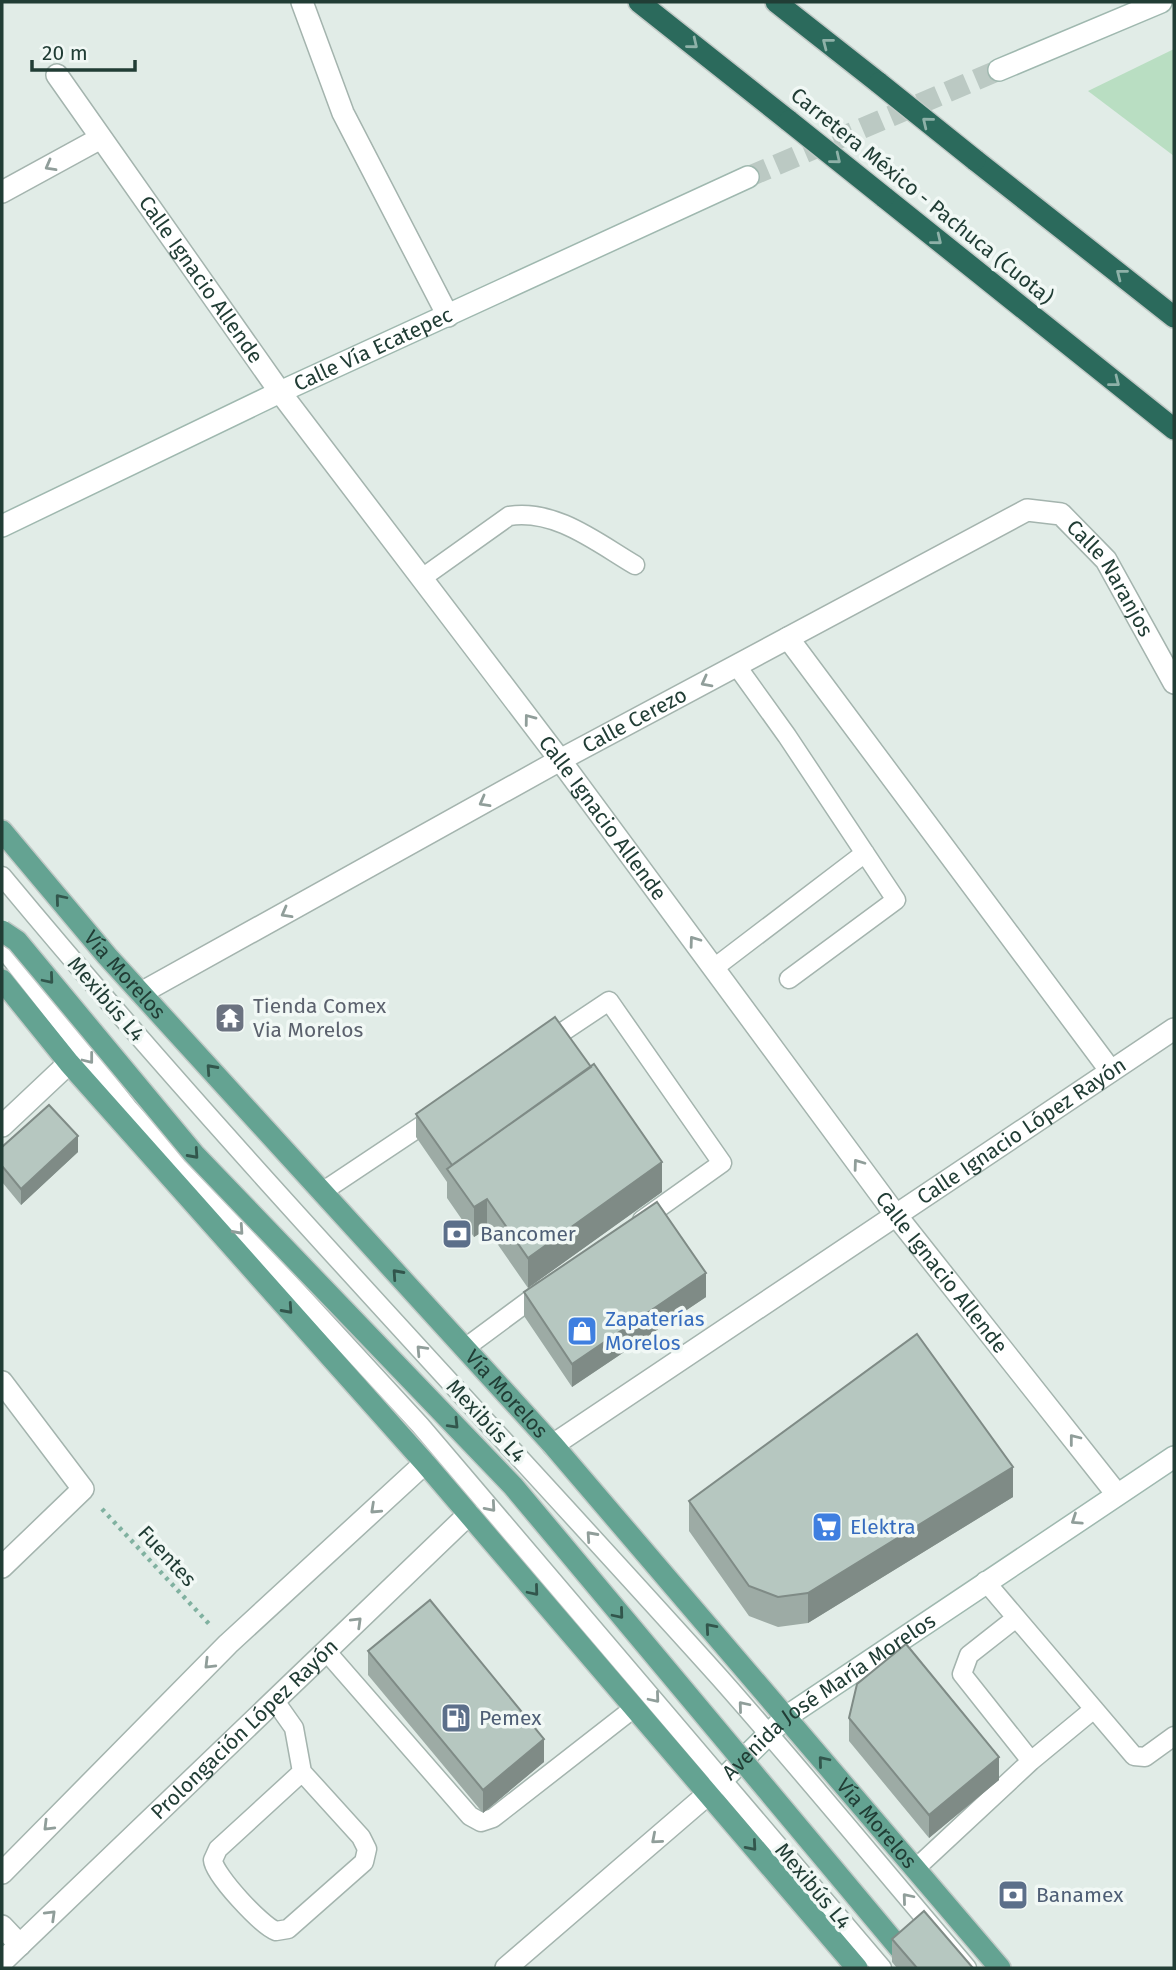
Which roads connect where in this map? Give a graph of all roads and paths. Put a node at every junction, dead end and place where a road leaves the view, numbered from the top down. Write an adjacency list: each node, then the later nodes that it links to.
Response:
1 (302, 2): 10 (street)
2 (639, 2): 13 (highway, Carretera México - Pachuca (Cuota), one-way to 13, bridge)
3 (776, 2): 11 (highway, one-way to 3, bridge)
4 (1161, 2): 5 (street)
5 (999, 70)
6 (57, 75): 7 (street, Calle Ignacio Allende)
7 (99, 139): 9 (street, one-way to 9); 12 (street, Calle Ignacio Allende)
8 (748, 177): 10 (street, Calle Vía Ecatepec)
9 (2, 192)
10 (448, 316): 12 (street, Calle Vía Ecatepec)
11 (1174, 317)
12 (281, 393): 15 (street, Calle Vía Ecatepec); 17 (street, Calle Ignacio Allende)
13 (1174, 429)
14 (1061, 514): 18 (street, Calle Cerezo); 20 (street, Calle Naranjos)
15 (2, 526)
16 (635, 565): 17 (lane)
17 (422, 578): 21 (street, Calle Ignacio Allende, one-way to 17)
18 (788, 638): 19 (street, Calle Cerezo); 34 (street)
19 (736, 666): 21 (street, Calle Cerezo, one-way to 21); 23 (lane)
20 (1174, 683)
21 (560, 760): 27 (street, Calle Ignacio Allende, one-way to 21); 30 (street, Calle Cerezo, one-way to 30)
22 (2, 831): 30 (main road, Vía Morelos, one-way to 22)
23 (865, 853): 27 (lane); 28 (lane)
24 (2, 876): 58 (lane, Mexibús L4, one-way to 24)
25 (2, 931): 71 (main road, one-way to 71, bridge)
26 (2, 947): 62 (lane, Mexibús L4, one-way to 62)
27 (714, 968): 38 (street, Calle Ignacio Allende, one-way to 27)
28 (789, 979)
29 (2, 980): 33 (main road)
30 (141, 993): 37 (main road, Vía Morelos, one-way to 30)
31 (1174, 1029): 34 (street, Calle Ignacio López Rayón)
32 (528, 1055): 39 (lane)
33 (69, 1063): 36 (street); 45 (main road, one-way to 45)
34 (1110, 1070): 38 (street, Calle Ignacio López Rayón)
35 (448, 1108): 37 (lane)
36 (2, 1126)
37 (322, 1192): 41 (main road, Vía Morelos, one-way to 37)
38 (895, 1214): 43 (street, Calle Ignacio López Rayón); 47 (street, Calle Ignacio Allende, one-way to 38)
39 (624, 1234)
40 (558, 1280): 41 (lane)
41 (465, 1348): 43 (main road, Vía Morelos)
42 (2, 1382): 46 (street)
43 (553, 1445): 57 (main road, Vía Morelos, one-way to 43)
44 (1174, 1457): 47 (street, Avenida José María Morelos)
45 (425, 1463): 48 (main road); 52 (street, one-way to 52)
46 (83, 1489): 49 (street); 52 (path, Fuentes)
47 (1116, 1493): 50 (street, Avenida José María Morelos, one-way to 50)
48 (469, 1514): 53 (street, Prolongación López Rayón, one-way to 48); 55 (main road, one-way to 55)
49 (2, 1567)
50 (985, 1581): 51 (lane); 57 (street, Avenida José María Morelos)
51 (1016, 1618): 56 (lane); 60 (lane)
52 (228, 1644): 64 (street, one-way to 64)
53 (326, 1651): 54 (street, Prolongación López Rayón); 55 (lane)
54 (275, 1701): 61 (lane); 66 (street, Prolongación López Rayón, one-way to 54)
55 (634, 1708): 62 (main road)
56 (1094, 1709): 59 (lane); 60 (lane)
57 (786, 1717): 58 (street, Avenida José María Morelos); 63 (main road, Vía Morelos, one-way to 57)
58 (768, 1735): 62 (street, Avenida José María Morelos); 72 (lane, Mexibús L4, one-way to 58)
59 (1174, 1736)
60 (1031, 1761): 63 (lane)
61 (302, 1772): 61 (lane)
62 (716, 1787): 68 (street, Avenida José María Morelos, one-way to 68); 69 (main road, one-way to 69); 70 (lane, Mexibús L4)
63 (915, 1869): 73 (main road, Vía Morelos)
64 (2, 1873)
65 (2, 1926): 66 (street)
66 (20, 1945): 67 (street, Prolongación López Rayón)
67 (2, 1962)
68 (506, 1968)
69 (857, 1968)
70 (882, 1968)
71 (916, 1968)
72 (967, 1968)
73 (1000, 1968)

